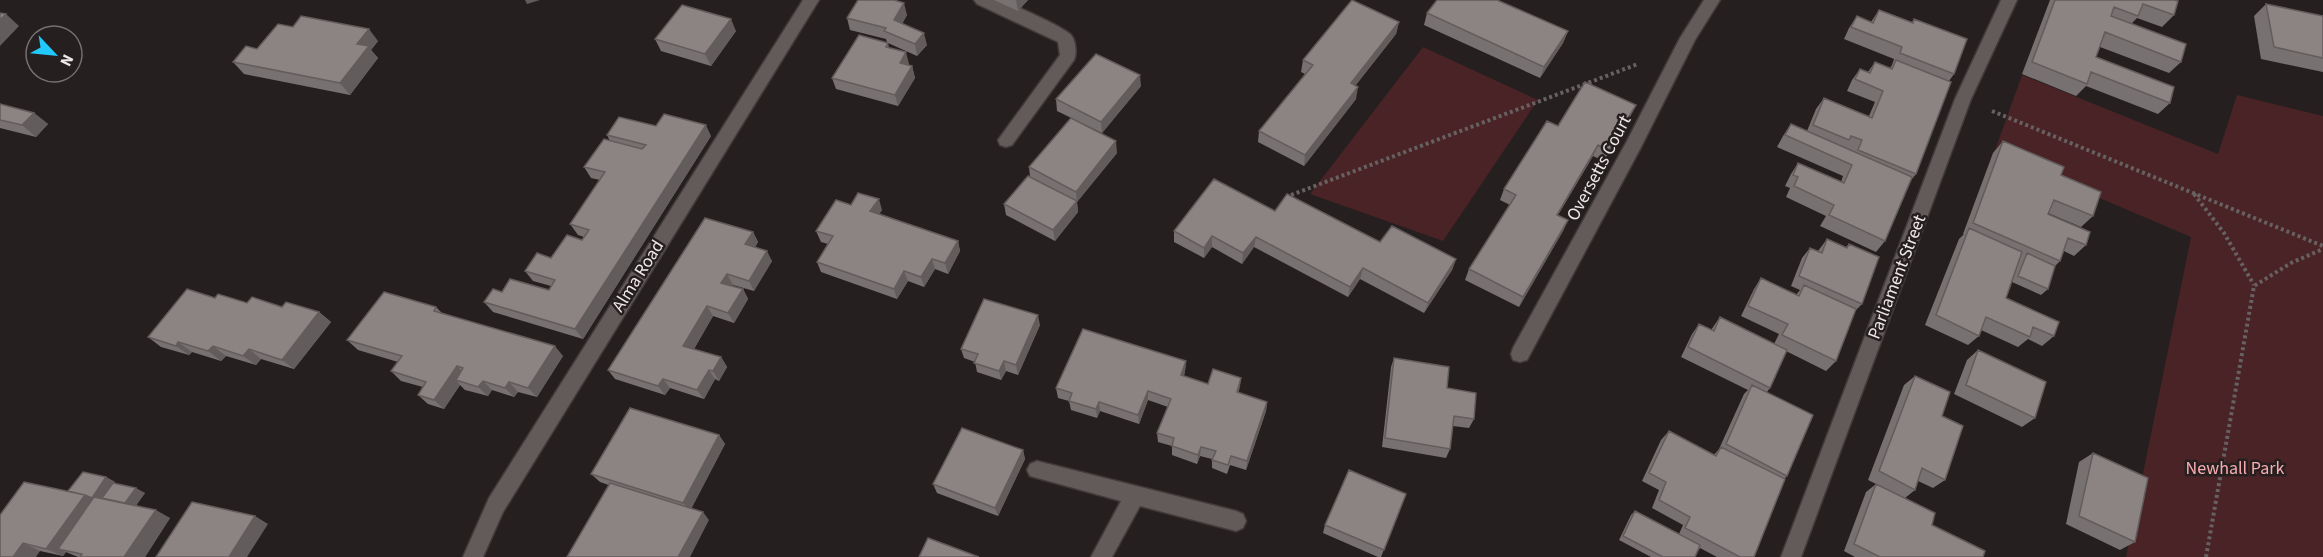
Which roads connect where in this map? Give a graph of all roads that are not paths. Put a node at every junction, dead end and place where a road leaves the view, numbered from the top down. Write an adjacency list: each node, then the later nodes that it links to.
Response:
1 (811, 0): 10 (street, Alma Road)
2 (982, 0): 5 (street)
3 (1712, 0): 6 (street, Oversetts Court)
4 (2009, 0): 12 (street, Parliament Street)
5 (1006, 140)
6 (1520, 354)
7 (1037, 470): 8 (street)
8 (1135, 495): 9 (street); 11 (street)
9 (1236, 521)
10 (473, 557)
11 (1101, 557)
12 (1791, 557)

